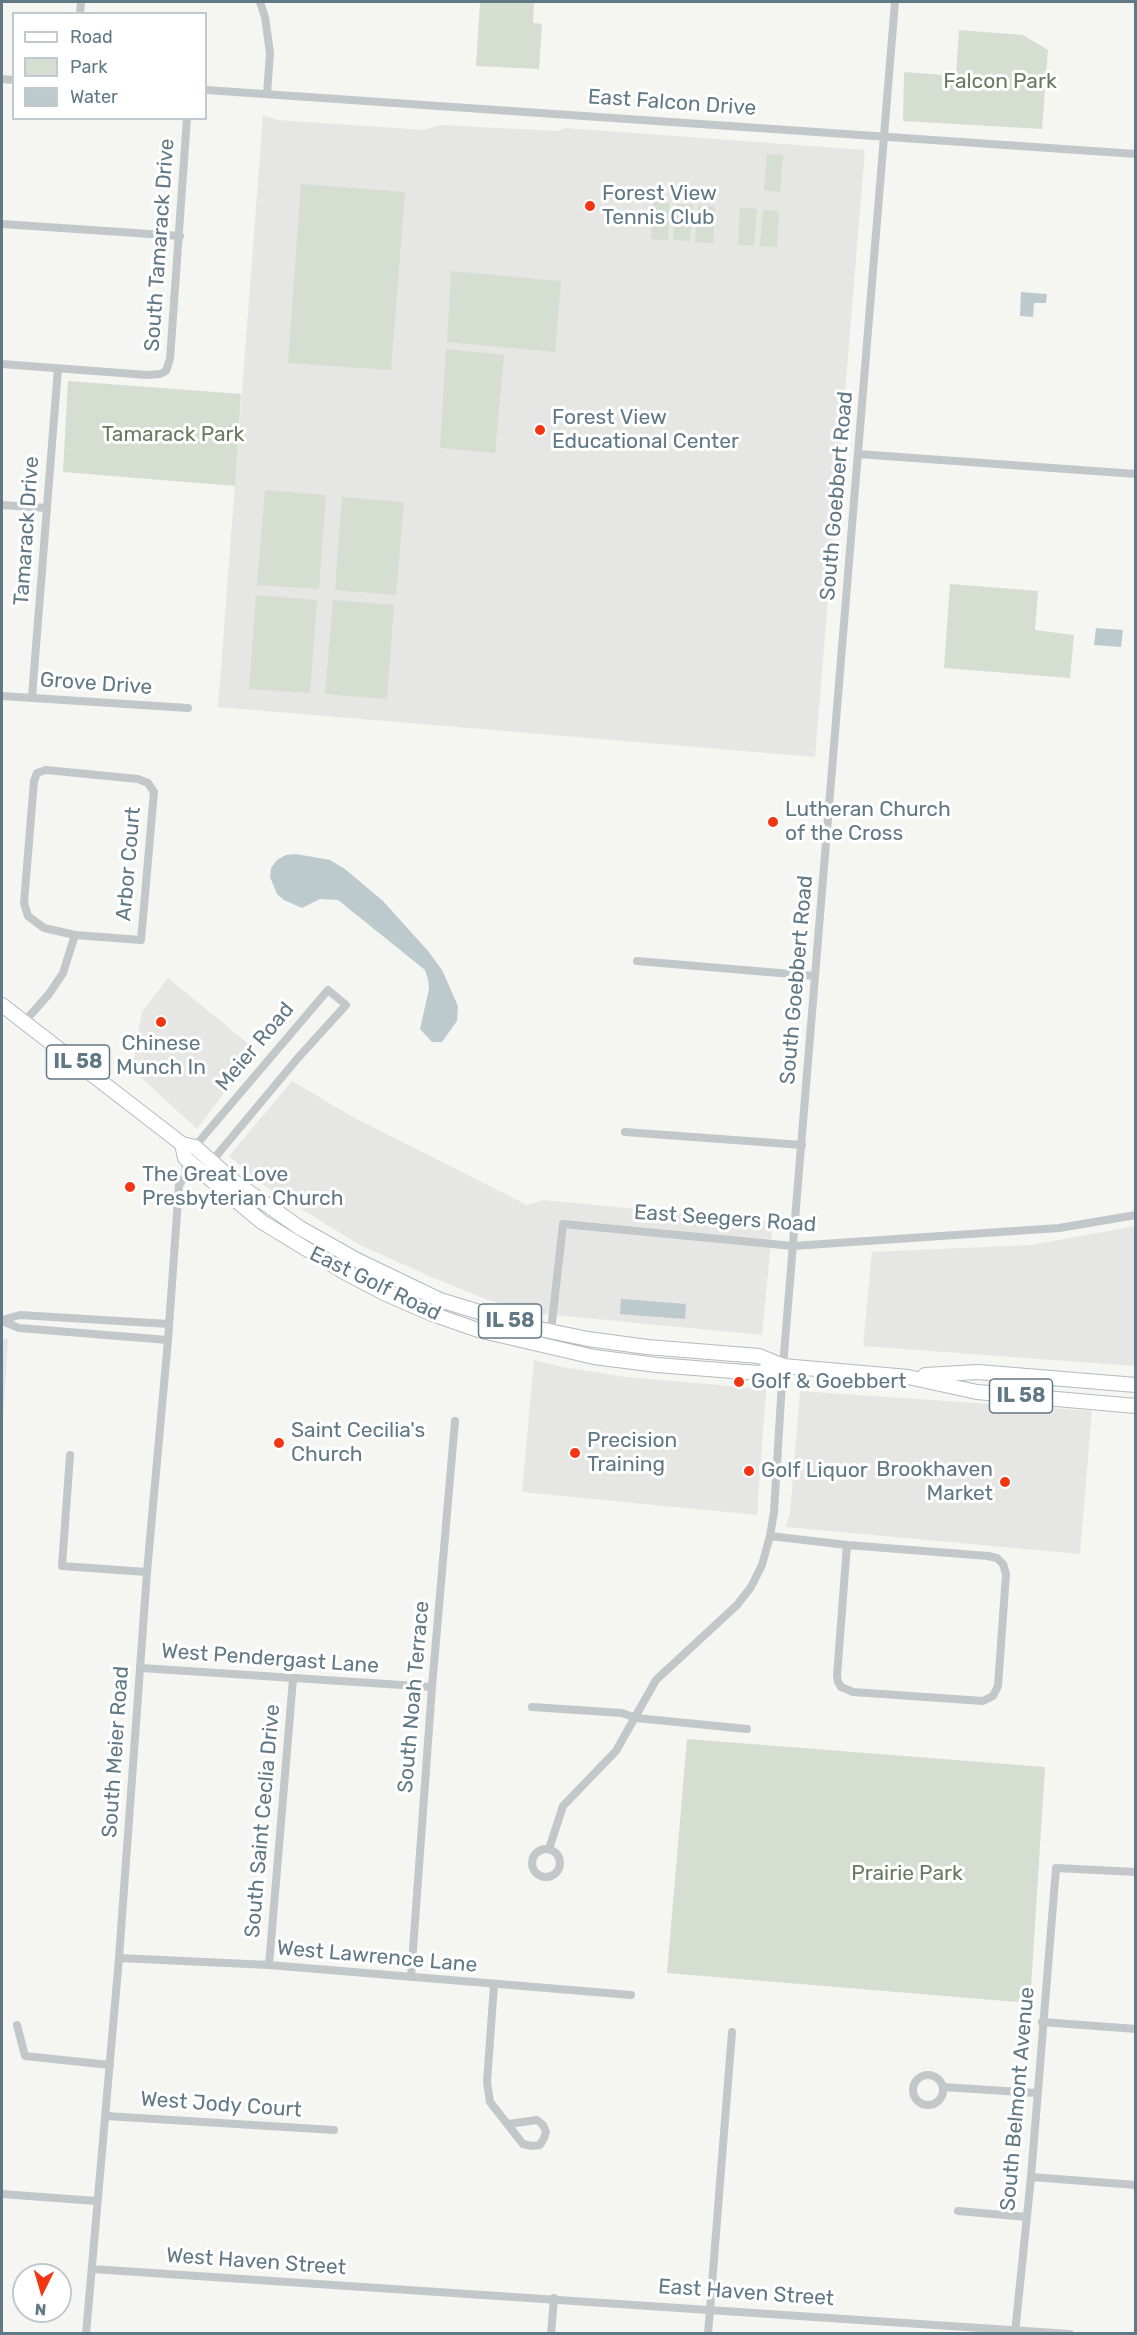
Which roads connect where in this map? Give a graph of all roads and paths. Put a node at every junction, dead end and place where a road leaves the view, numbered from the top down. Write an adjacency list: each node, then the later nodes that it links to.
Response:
1 (260, 2): 4 (street)
2 (895, 2): 6 (street, South Goebbert Road)
3 (207, 90): 4 (street, East Falcon Drive)
4 (267, 94): 6 (street, East Falcon Drive)
5 (187, 120): 9 (street, South Tamarack Drive)
6 (884, 136): 7 (street, East Falcon Drive); 12 (street, South Goebbert Road)
7 (1136, 154)
8 (2, 224): 9 (street)
9 (180, 237): 11 (street, South Tamarack Drive)
10 (2, 364): 11 (street)
11 (58, 368): 15 (street, Tamarack Drive)
12 (858, 454): 13 (street); 21 (street, South Goebbert Road)
13 (1136, 474)
14 (2, 505): 15 (street)
15 (47, 508): 17 (street, Tamarack Drive)
16 (2, 696): 17 (street, Grove Drive)
17 (32, 697): 18 (street, Grove Drive)
18 (188, 708)
19 (75, 935): 19 (street, Arbor Court); 23 (street)
20 (637, 961): 21 (street)
21 (815, 976): 25 (street, South Goebbert Road)
22 (2, 1005): 23 (main road, IL 58)
23 (25, 1022): 26 (main road, East Golf Road / IL 58)
24 (625, 1132): 25 (street)
25 (802, 1145): 31 (street, South Goebbert Road)
26 (188, 1149): 27 (main road, East Golf Road / IL 58); 27 (street, Meier Road); 28 (main road, East Golf Road / IL 58); 29 (street, South Meier Road)
27 (212, 1161): 28 (street); 34 (main road, East Golf Road / IL 58)
28 (202, 1173): 29 (street); 36 (main road, East Golf Road / IL 58)
29 (186, 1174): 33 (street, South Meier Road)
30 (1136, 1215): 31 (street, East Seegers Road)
31 (793, 1246): 34 (street, East Seegers Road); 36 (street, South Goebbert Road)
32 (2, 1321): 33 (street); 35 (street)
33 (169, 1324): 35 (street, South Meier Road)
34 (551, 1332): 36 (main road, East Golf Road / IL 58)
35 (168, 1340): 44 (street, South Meier Road)
36 (783, 1366): 37 (main road, East Golf Road / IL 58); 42 (street, South Goebbert Road)
37 (908, 1377): 38 (main road, East Golf Road / IL 58); 39 (main road, East Golf Road / IL 58)
38 (1136, 1385)
39 (1136, 1406)
40 (455, 1421): 47 (street, South Noah Terrace)
41 (70, 1455): 44 (street)
42 (770, 1536): 43 (street); 49 (street, South Goebbert Road)
43 (847, 1545): 43 (street)
44 (147, 1572): 45 (street, South Meier Road)
45 (141, 1668): 46 (street, West Pendergast Lane); 53 (street, South Meier Road)
46 (293, 1679): 47 (street, West Pendergast Lane); 54 (street, South Saint Ceclia Drive)
47 (432, 1687): 55 (street, South Noah Terrace)
48 (532, 1707): 49 (street)
49 (636, 1718): 50 (street); 51 (street, South Goebbert Road)
50 (747, 1730)
51 (549, 1849)
52 (1136, 1872): 58 (street, South Belmont Avenue)
53 (119, 1958): 54 (street, West Lawrence Lane); 62 (street, South Meier Road)
54 (270, 1965): 55 (street, West Lawrence Lane)
55 (411, 1977): 56 (street, West Lawrence Lane)
56 (494, 1985): 57 (street, West Lawrence Lane); 66 (street)
57 (631, 1995)
58 (1042, 2022): 60 (street); 64 (street, South Belmont Avenue)
59 (17, 2025): 62 (street)
60 (1136, 2029)
61 (732, 2032): 77 (street)
62 (110, 2065): 65 (street, South Meier Road)
63 (943, 2087): 64 (street)
64 (1036, 2093): 68 (street, South Belmont Avenue)
65 (106, 2116): 67 (street, West Jody Court); 71 (street, South Meier Road)
66 (508, 2124)
67 (334, 2130)
68 (1030, 2177): 69 (street); 73 (street, South Belmont Avenue)
69 (1136, 2185)
70 (2, 2194): 71 (street)
71 (96, 2201): 74 (street, South Meier Road)
72 (958, 2211): 73 (street)
73 (1027, 2217): 78 (street, South Belmont Avenue)
74 (92, 2269): 75 (street, West Haven Street); 79 (street, South Meier Road)
75 (418, 2291): 76 (street, East Haven Street)
76 (554, 2298): 77 (street, East Haven Street); 80 (street)
77 (710, 2309): 78 (street, East Haven Street); 81 (street)
78 (1015, 2331): 82 (street, East Haven Street)
79 (86, 2334)
80 (551, 2334)
81 (708, 2334)
82 (1070, 2334)

